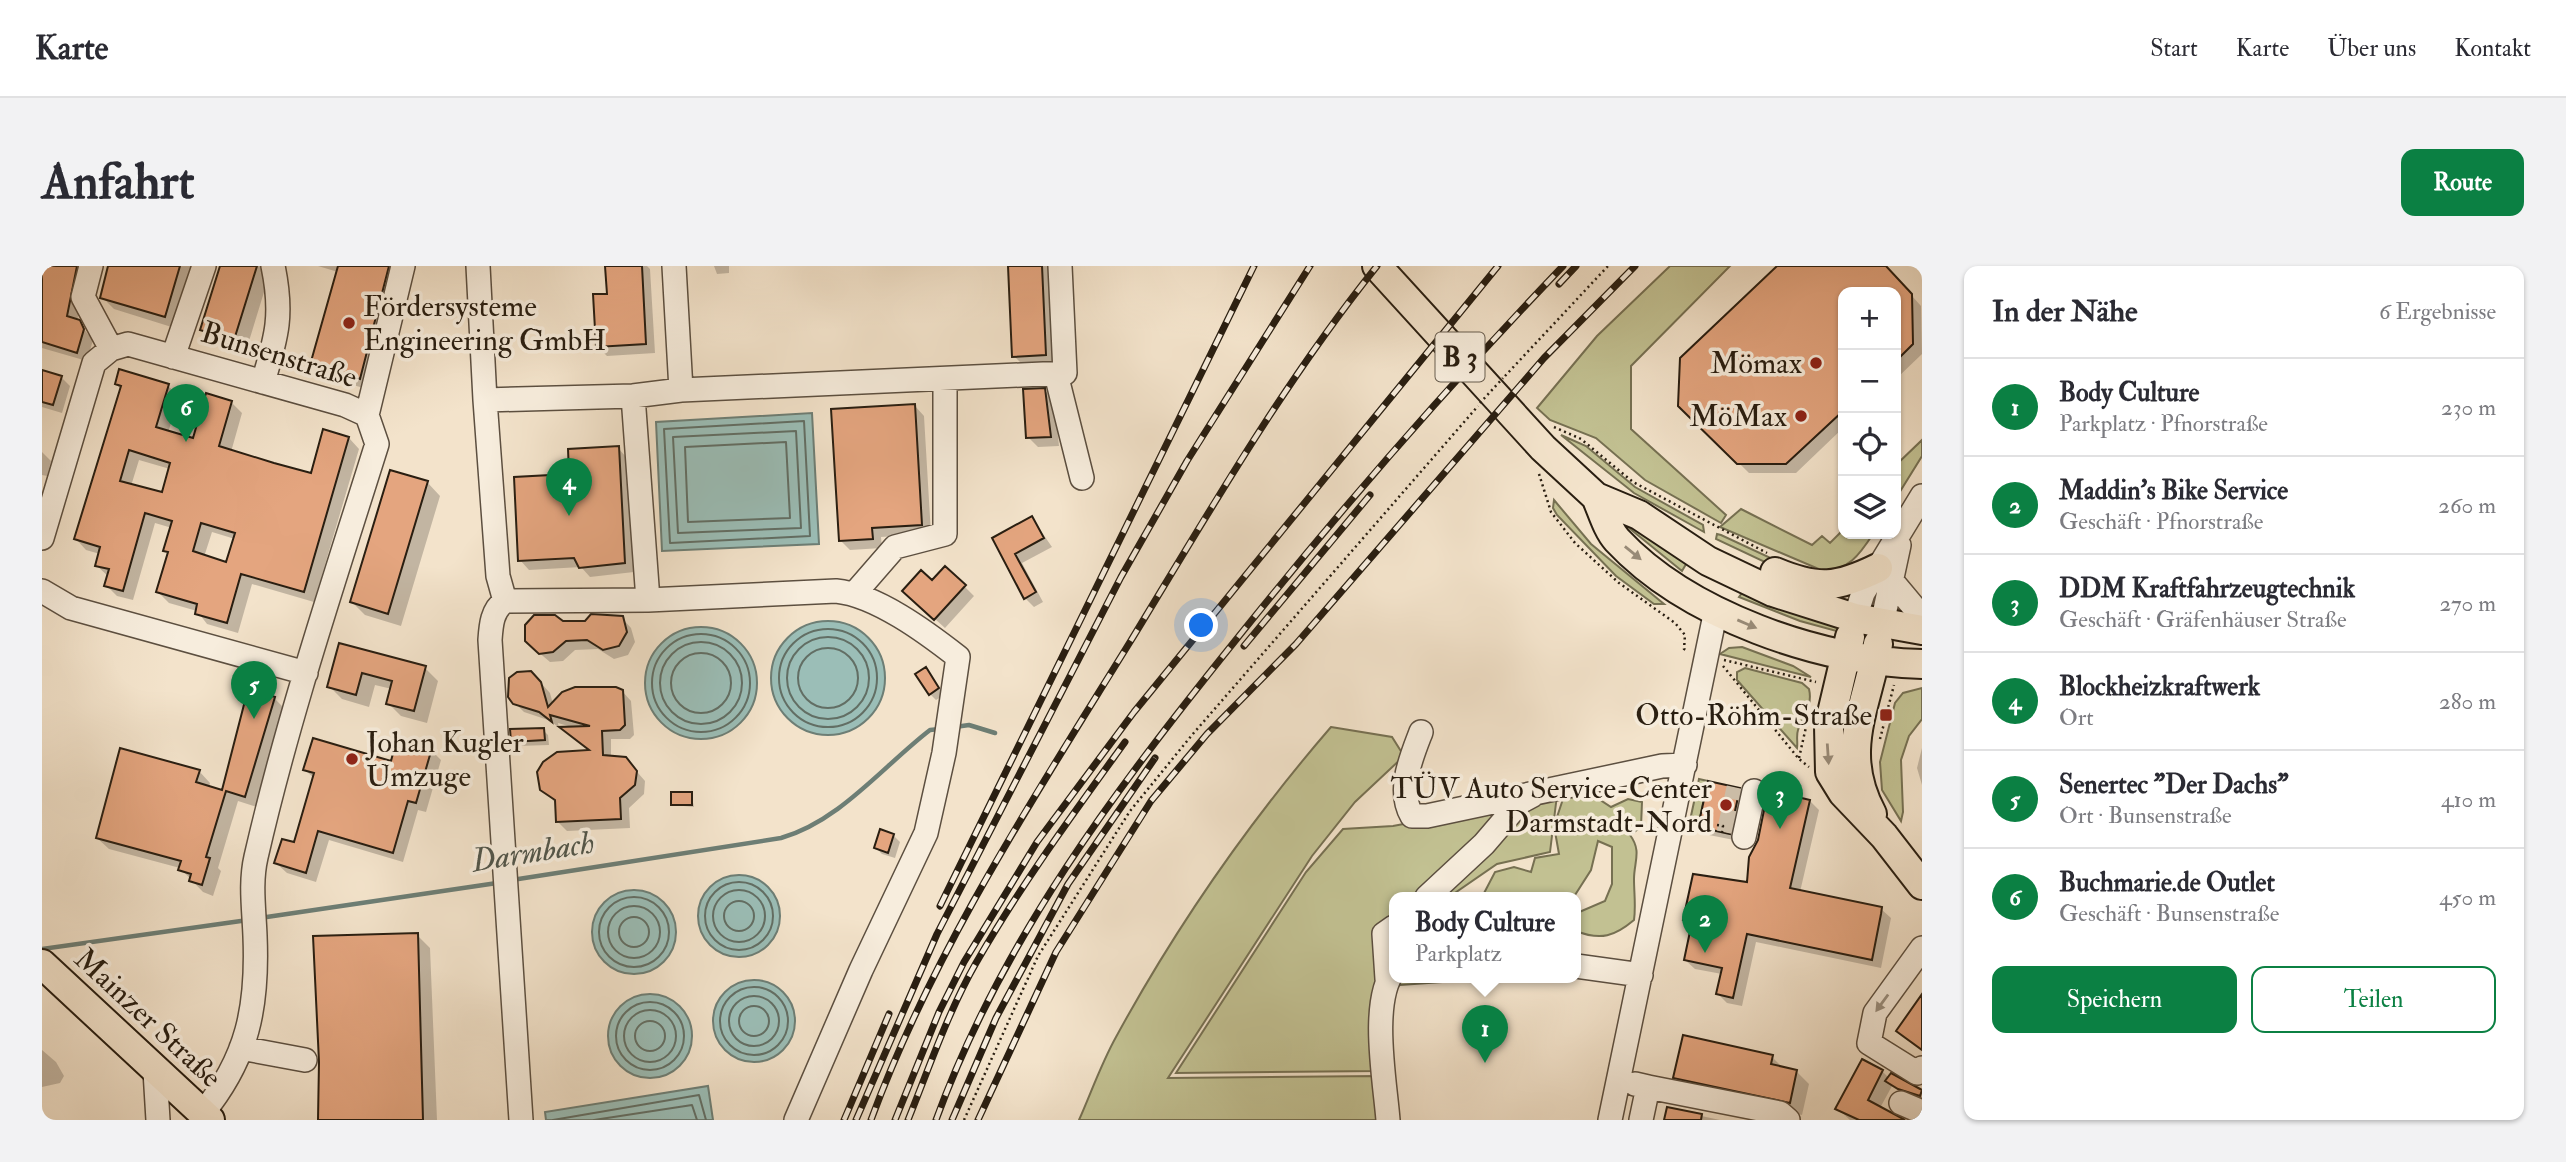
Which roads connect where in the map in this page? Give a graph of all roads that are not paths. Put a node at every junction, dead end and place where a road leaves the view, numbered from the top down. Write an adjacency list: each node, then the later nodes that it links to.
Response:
1 (91, 266): 9 (street)
2 (204, 266): 10 (street)
3 (273, 266): 13 (street)
4 (403, 266): 17 (street)
5 (478, 266): 16 (street)
6 (674, 266): 14 (street)
7 (1060, 266): 11 (street)
8 (1377, 266): 20 (main road, B 3)
9 (111, 349): 10 (street, Bunsenstraße); 22 (street)
10 (173, 357): 13 (street, Bunsenstraße)
11 (1056, 374): 12 (street); 18 (street)
12 (946, 379): 14 (street); 26 (street)
13 (262, 382): 17 (street, Bunsenstraße)
14 (681, 390): 15 (street)
15 (633, 396): 16 (street); 27 (street)
16 (485, 400): 28 (street)
17 (367, 415): 37 (street, Bunsenstraße)
18 (1082, 478)
19 (1922, 496): 24 (street)
20 (1595, 497): 21 (main road, B 3); 29 (main road, B 3, one-way to 29)
21 (1639, 515): 23 (main road, B 3); 24 (main road)
22 (42, 538)
23 (1730, 572): 29 (main road); 31 (main road, B 3)
24 (1885, 575): 30 (street); 31 (street)
25 (42, 591): 37 (street)
26 (855, 593): 27 (street); 63 (street)
27 (648, 600): 28 (street)
28 (505, 601): 62 (street)
29 (1716, 610): 33 (main road, B 3, one-way to 33); 40 (street)
30 (1922, 617)
31 (1868, 621): 32 (main road); 34 (main road); 35 (main road, B 3)
32 (1922, 630)
33 (1777, 637): 34 (main road); 38 (main road, B 3)
34 (1846, 655): 35 (main road); 38 (main road)
35 (1875, 661): 36 (main road); 43 (main road, B 3)
36 (1922, 664)
37 (306, 673): 54 (street, Bunsenstraße)
38 (1832, 711): 43 (main road, B 3, one-way to 43)
39 (1421, 732): 41 (street)
40 (1692, 758): 41 (street); 52 (street)
41 (1544, 790): 46 (street)
42 (1754, 791): 44 (street)
43 (1884, 836): 45 (main road, B 3)
44 (1744, 837)
45 (1922, 885)
46 (1432, 892)
47 (1389, 930): 49 (street)
48 (1922, 948): 56 (street, one-way to 56)
49 (1389, 963)
50 (42, 964): 57 (main road, Mainzer Straße)
51 (1581, 967): 52 (street)
52 (1641, 975): 58 (street)
53 (1389, 983): 64 (street)
54 (241, 1048): 55 (street); 60 (street, Bunsenstraße)
55 (305, 1060)
56 (1922, 1068)
57 (155, 1071): 60 (main road, Mainzer Straße); 61 (street)
58 (1619, 1081): 59 (street); 65 (street)
59 (1648, 1087): 66 (street); 67 (street)
60 (199, 1118)
61 (158, 1120)
62 (521, 1120)
63 (796, 1120)
64 (1388, 1120)
65 (1610, 1120)
66 (1641, 1120)
67 (1788, 1120)

